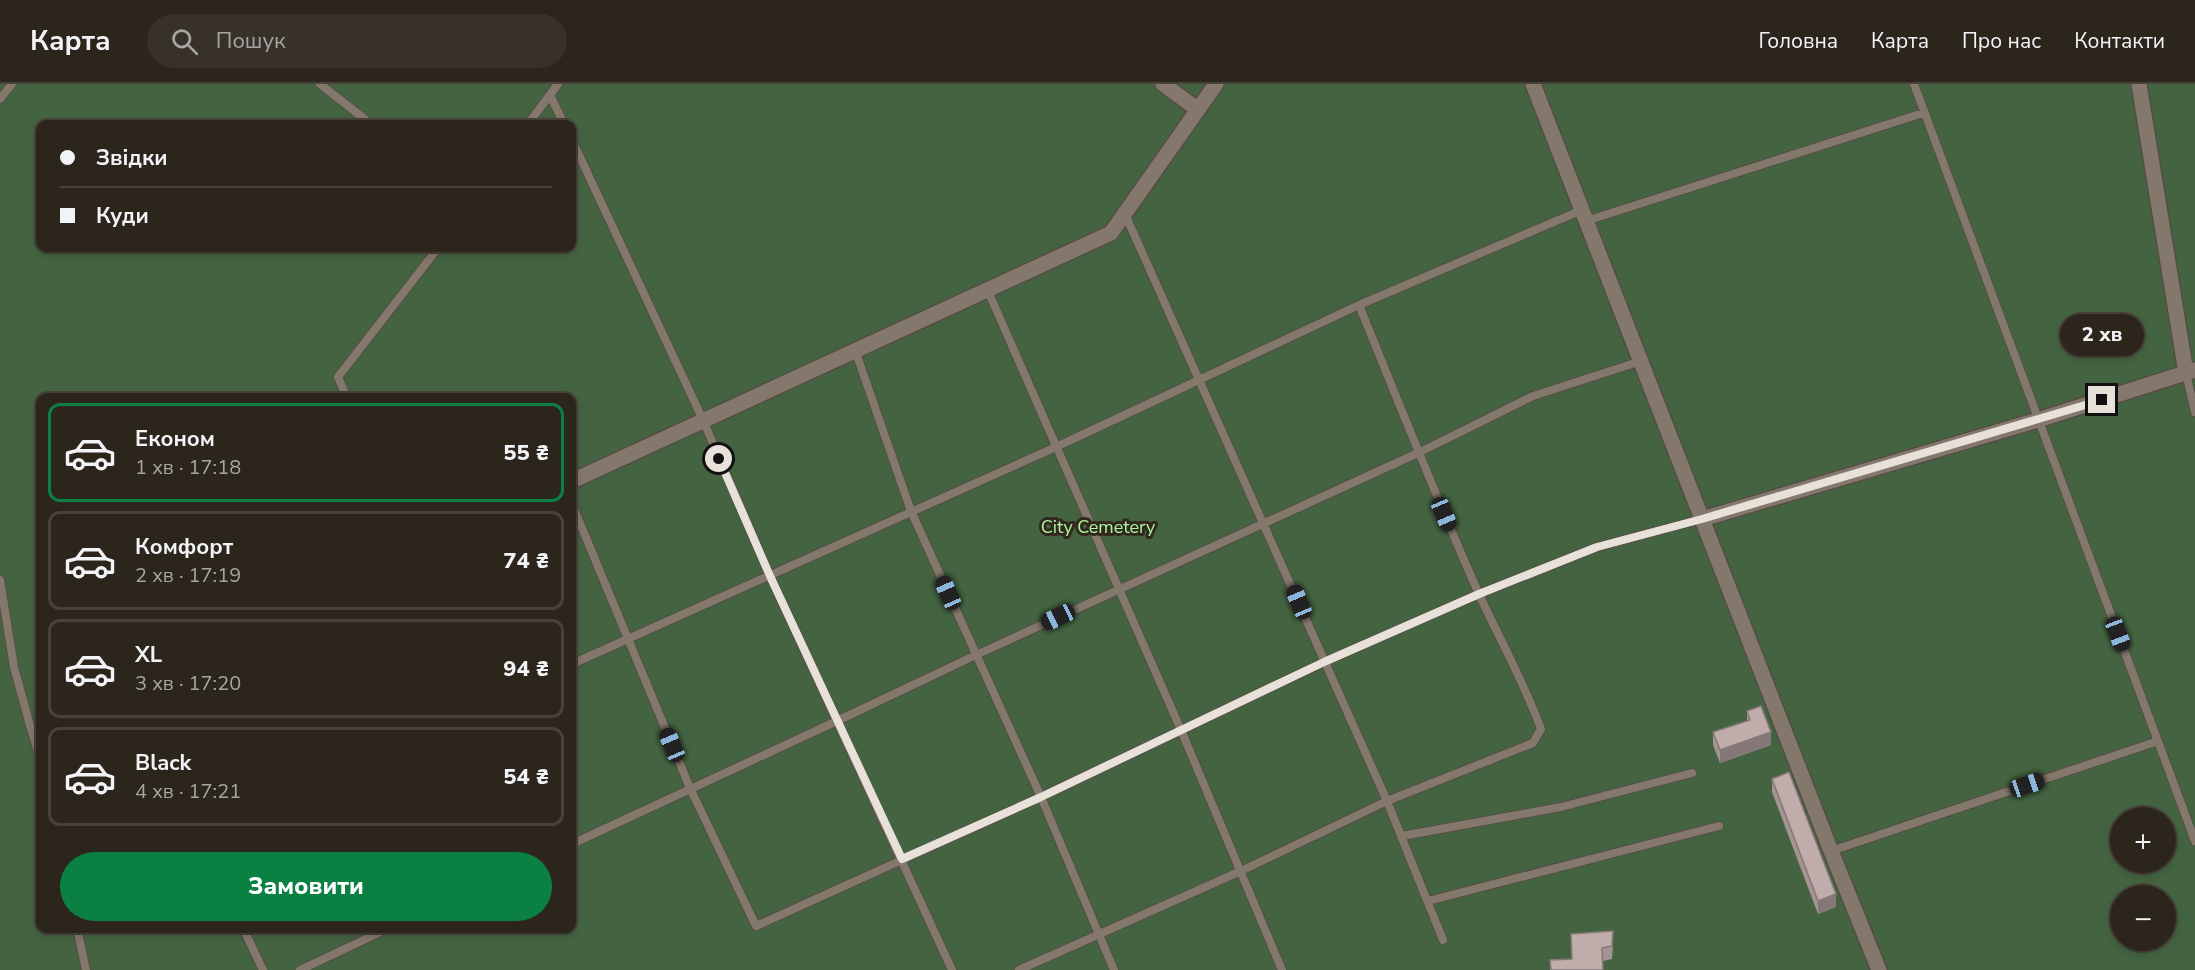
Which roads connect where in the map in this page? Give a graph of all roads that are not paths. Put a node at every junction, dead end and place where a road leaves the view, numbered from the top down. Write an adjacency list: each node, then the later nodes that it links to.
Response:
1 (12, 84): 10 (lane)
2 (320, 84): 13 (lane)
3 (558, 84): 9 (lane)
4 (1163, 84): 11 (street)
5 (1216, 84): 11 (street)
6 (1533, 84): 18 (street)
7 (1914, 84): 12 (lane)
8 (2139, 84): 24 (street)
9 (550, 94): 14 (lane); 15 (lane)
10 (0, 99)
11 (1197, 109): 17 (street)
12 (1923, 113): 18 (lane); 29 (lane)
13 (366, 120)
14 (531, 120)
15 (562, 120)
16 (576, 149): 28 (lane)
17 (1125, 214): 20 (street); 25 (lane)
18 (1584, 216): 21 (lane); 23 (street)
19 (435, 252): 26 (lane)
20 (988, 291): 22 (street); 30 (lane)
21 (1359, 305): 25 (lane); 31 (lane)
22 (855, 350): 28 (street); 33 (lane)
23 (1641, 361): 31 (lane); 35 (street)
24 (2191, 371): 27 (lane); 29 (street)
25 (1200, 380): 30 (lane); 36 (lane)
26 (345, 393)
27 (2195, 412)
28 (703, 420): 32 (street); 37 (lane)
29 (2038, 420): 35 (street); 47 (lane)
30 (1056, 447): 33 (lane); 39 (lane)
31 (1418, 453): 36 (lane); 40 (lane)
32 (576, 479)
33 (911, 511): 37 (lane); 42 (lane)
34 (576, 514): 41 (lane)
35 (1702, 519): 40 (lane); 57 (street)
36 (1265, 523): 39 (lane); 44 (lane)
37 (770, 576): 41 (lane); 45 (lane)
38 (0, 580): 48 (lane)
39 (1119, 590): 42 (lane); 46 (lane)
40 (1479, 594): 44 (lane); 52 (lane)
41 (628, 638): 43 (lane); 50 (lane)
42 (976, 655): 45 (lane); 51 (lane)
43 (576, 662)
44 (1324, 662): 46 (lane); 52 (lane)
45 (837, 721): 50 (lane); 58 (lane)
46 (1181, 730): 51 (lane); 59 (lane)
47 (2158, 741): 55 (lane); 57 (lane)
48 (36, 746)
49 (1692, 773): 54 (lane)
50 (690, 788): 56 (lane); 58 (lane)
51 (1041, 797): 58 (lane); 64 (lane)
52 (1387, 801): 54 (lane); 59 (lane)
53 (1719, 826): 60 (lane)
54 (1402, 836): 60 (lane)
55 (2195, 841)
56 (576, 842)
57 (1831, 851): 73 (street)
58 (902, 859): 69 (lane)
59 (1241, 871): 64 (lane); 72 (lane)
60 (1428, 901): 65 (lane)
61 (78, 933): 66 (lane)
62 (245, 933): 67 (lane)
63 (378, 933): 68 (lane)
64 (1099, 935): 70 (lane); 71 (lane)
65 (1443, 940)
66 (86, 970)
67 (263, 970)
68 (300, 970)
69 (952, 970)
70 (1019, 970)
71 (1114, 970)
72 (1282, 970)
73 (1879, 970)

